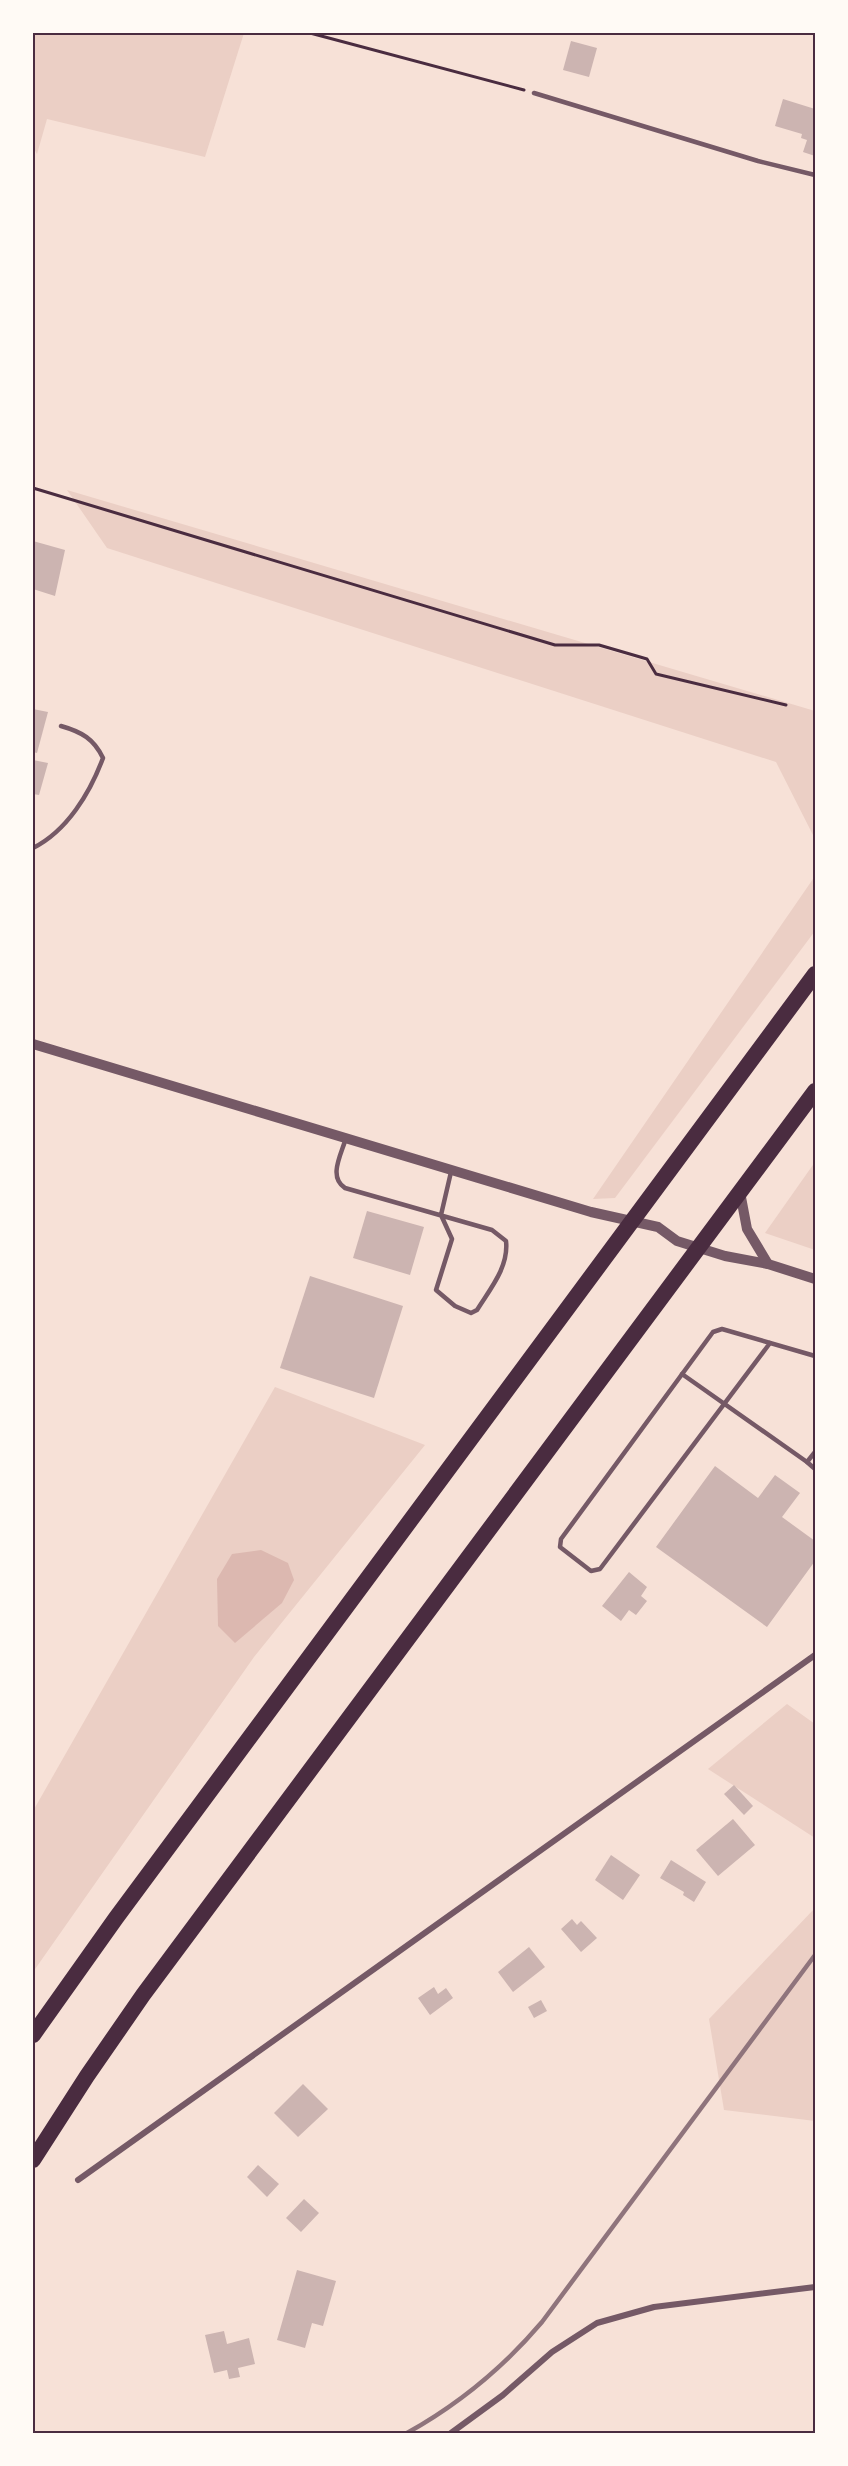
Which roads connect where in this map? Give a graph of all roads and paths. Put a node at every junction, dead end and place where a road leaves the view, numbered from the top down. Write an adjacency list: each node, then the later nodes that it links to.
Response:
1 (310, 33): 2 (path)
2 (534, 93): 3 (lane)
3 (815, 175)
4 (33, 488): 5 (path)
5 (786, 705)
6 (61, 726): 7 (lane)
7 (33, 848)
8 (815, 974): 15 (highway)
9 (33, 1044): 11 (street)
10 (815, 1091): 13 (highway)
11 (346, 1138): 12 (street); 14 (lane)
12 (452, 1170): 14 (lane); 15 (street)
13 (740, 1192): 16 (highway); 17 (street)
14 (441, 1215): 14 (lane)
15 (632, 1221): 16 (street); 27 (highway)
16 (699, 1248): 17 (street); 28 (highway)
17 (768, 1264): 18 (street)
18 (815, 1279)
19 (770, 1343): 20 (lane); 21 (lane); 22 (lane)
20 (815, 1356)
21 (682, 1374): 22 (lane); 22 (lane)
22 (724, 1405): 24 (lane)
23 (815, 1452): 24 (lane)
24 (807, 1462): 25 (lane)
25 (815, 1469)
26 (815, 1655): 29 (street)
27 (33, 2035)
28 (33, 2160)
29 (78, 2180)
30 (815, 2287): 31 (street)
31 (451, 2433)

